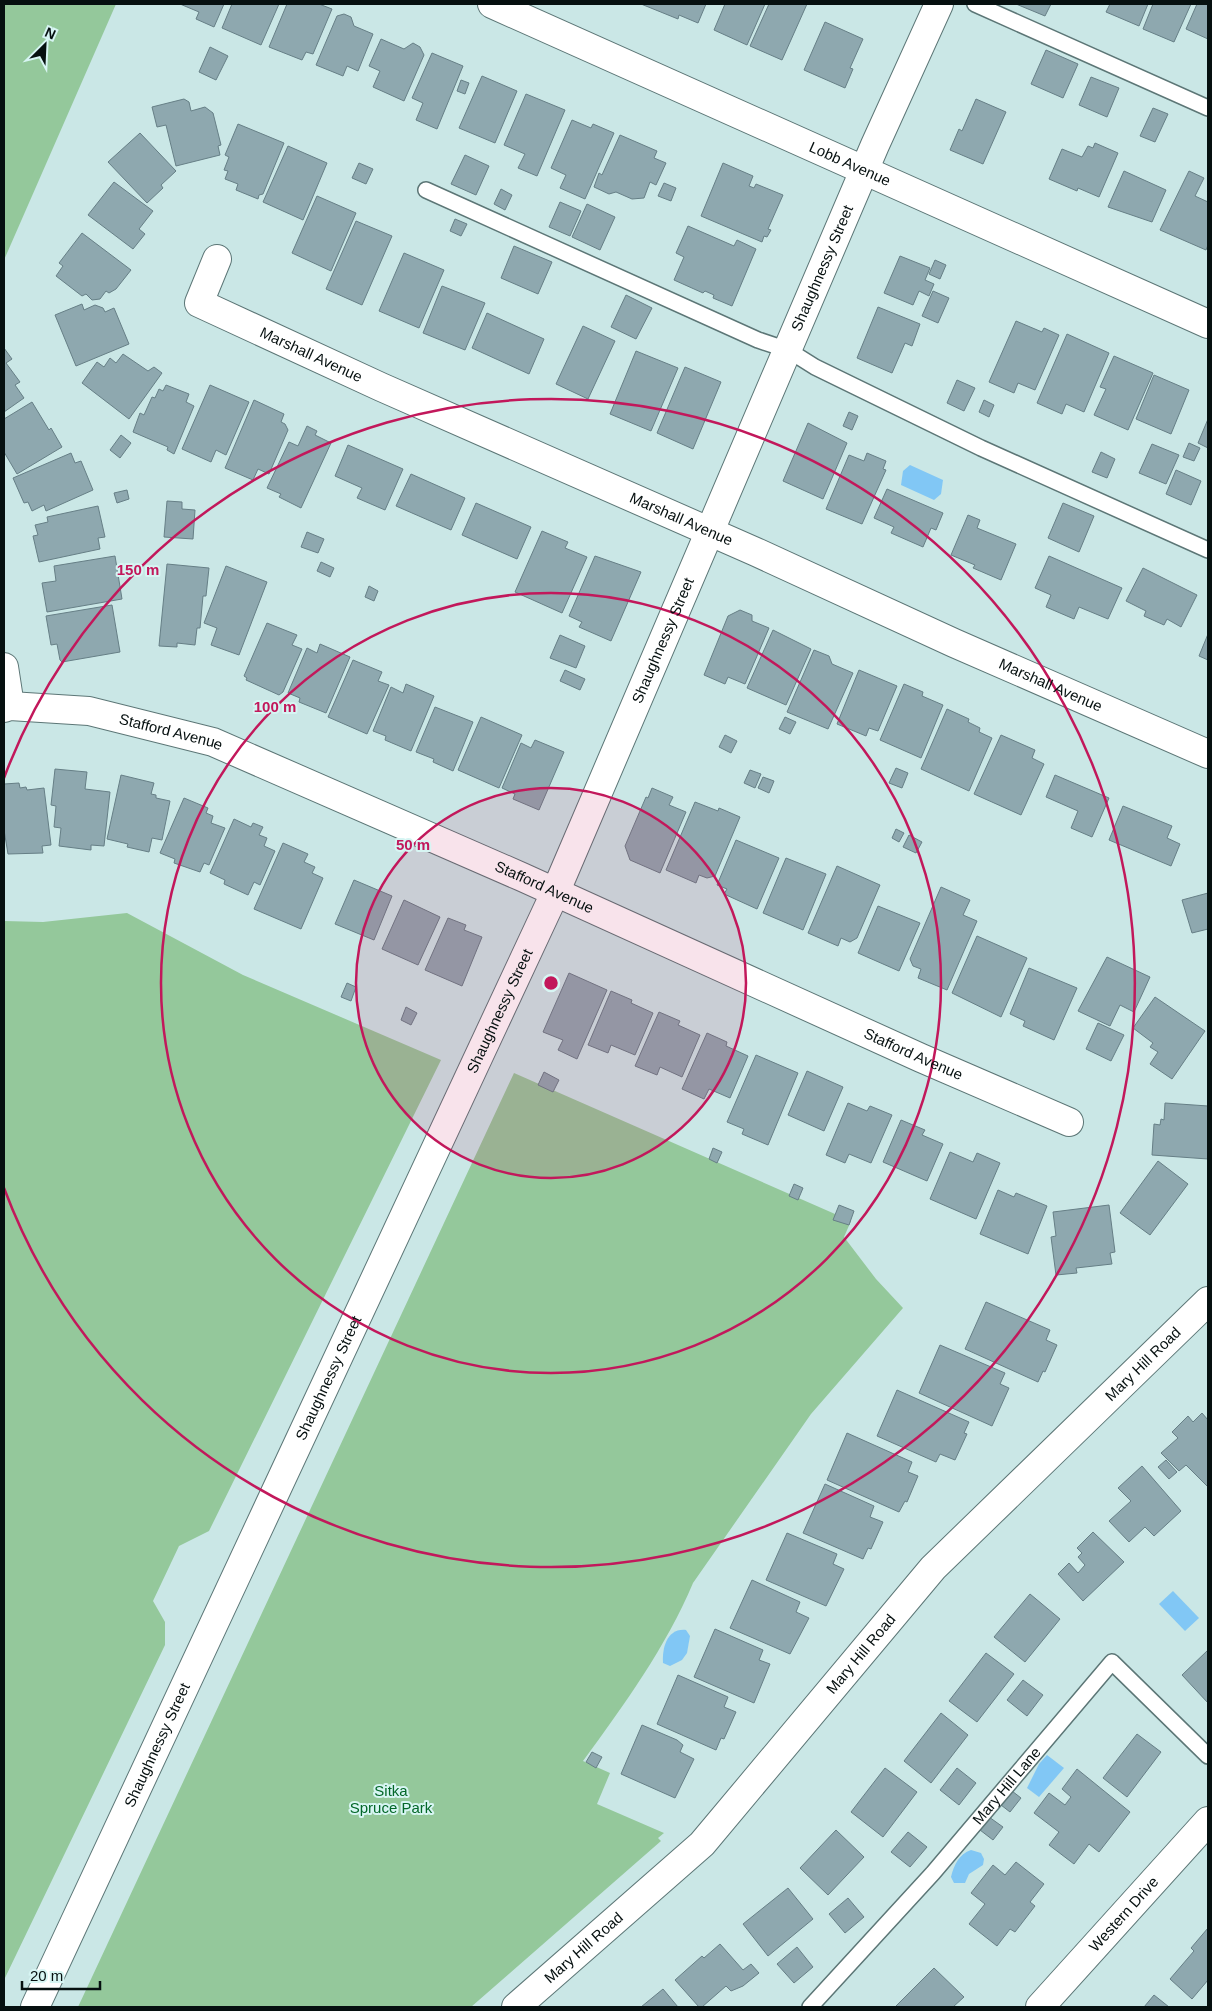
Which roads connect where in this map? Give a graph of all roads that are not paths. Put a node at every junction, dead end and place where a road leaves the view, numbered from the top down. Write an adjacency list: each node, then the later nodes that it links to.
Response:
1 (492, 4): 5 (street, Lobb Avenue)
2 (939, 4): 5 (street, Shaughnessy Street)
3 (975, 4): 4 (lane)
4 (1208, 108)
5 (864, 171): 8 (street, Lobb Avenue); 9 (street, Shaughnessy Street)
6 (426, 190): 9 (lane)
7 (217, 259): 10 (street, Marshall Avenue)
8 (1208, 324)
9 (788, 350): 10 (street, Shaughnessy Street); 11 (lane)
10 (710, 533): 14 (street, Marshall Avenue); 15 (street, Shaughnessy Street)
11 (1208, 550)
12 (4, 667): 13 (street)
13 (7, 707): 15 (street, Stafford Avenue)
14 (1208, 754)
15 (555, 893): 16 (street, Stafford Avenue); 20 (street, Shaughnessy Street)
16 (1069, 1122)
17 (1208, 1300): 21 (street, Mary Hill Road)
18 (1208, 1756): 22 (lane, Mary Hill Lane)
19 (1208, 1821): 23 (street, Western Drive)
20 (35, 2007)
21 (516, 2007)
22 (810, 2007)
23 (1040, 2007)

